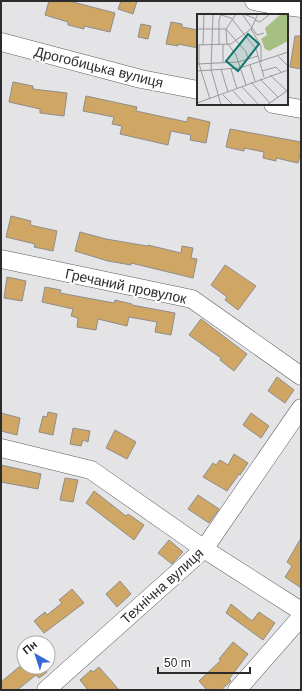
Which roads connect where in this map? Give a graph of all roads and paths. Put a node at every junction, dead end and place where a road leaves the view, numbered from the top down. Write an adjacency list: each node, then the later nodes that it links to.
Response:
1 (254, 1): 2 (street)
2 (301, 8)
3 (1, 42): 4 (street, Дрогобицька вулиця)
4 (197, 90)
5 (279, 105): 6 (street)
6 (301, 109)
7 (1, 259): 8 (street, Гречаний провулок)
8 (301, 376)
9 (301, 408): 11 (street, Технічна вулиця)
10 (1, 448): 11 (street)
11 (204, 549): 12 (street); 14 (street, Технічна вулиця)
12 (301, 611)
13 (301, 617): 15 (street)
14 (46, 690)
15 (237, 690)

